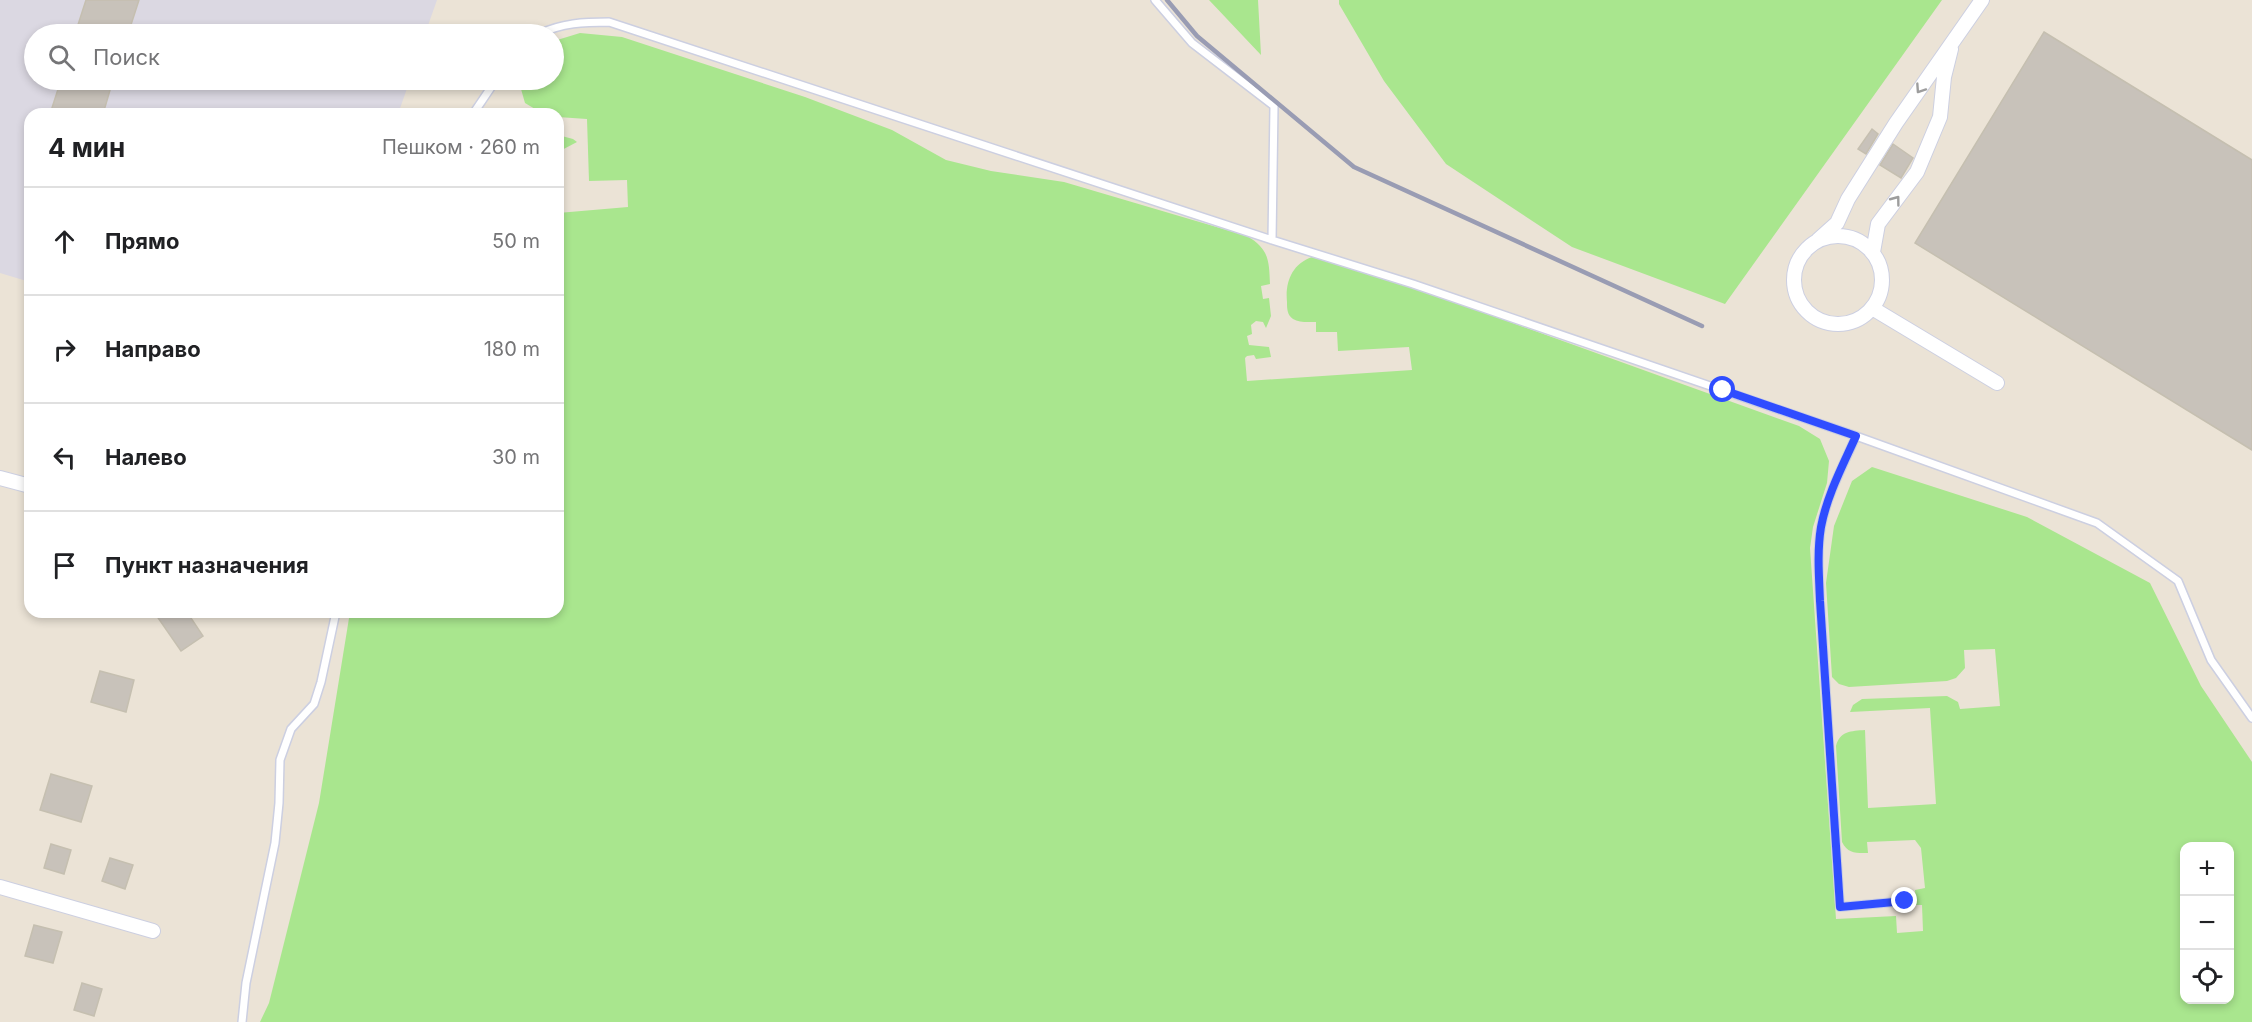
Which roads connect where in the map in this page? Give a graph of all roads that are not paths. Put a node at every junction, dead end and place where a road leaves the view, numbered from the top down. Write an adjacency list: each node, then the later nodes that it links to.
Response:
1 (1155, 0): 7 (lane)
2 (1982, 0): 4 (street)
3 (564, 25): 7 (lane)
4 (1953, 41): 8 (street, one-way to 8); 9 (street, one-way to 4)
5 (489, 90): 6 (lane)
6 (477, 108)
7 (1272, 240): 12 (lane)
8 (1818, 240): 9 (street); 10 (street)
9 (1873, 252): 10 (street)
10 (1872, 308): 11 (street)
11 (1997, 383)
12 (1856, 436): 16 (lane); 18 (lane)
13 (0, 477): 14 (street)
14 (24, 484)
15 (335, 618): 20 (lane)
16 (2252, 718)
17 (0, 887): 19 (street)
18 (1905, 901)
19 (153, 931)
20 (242, 1022)

